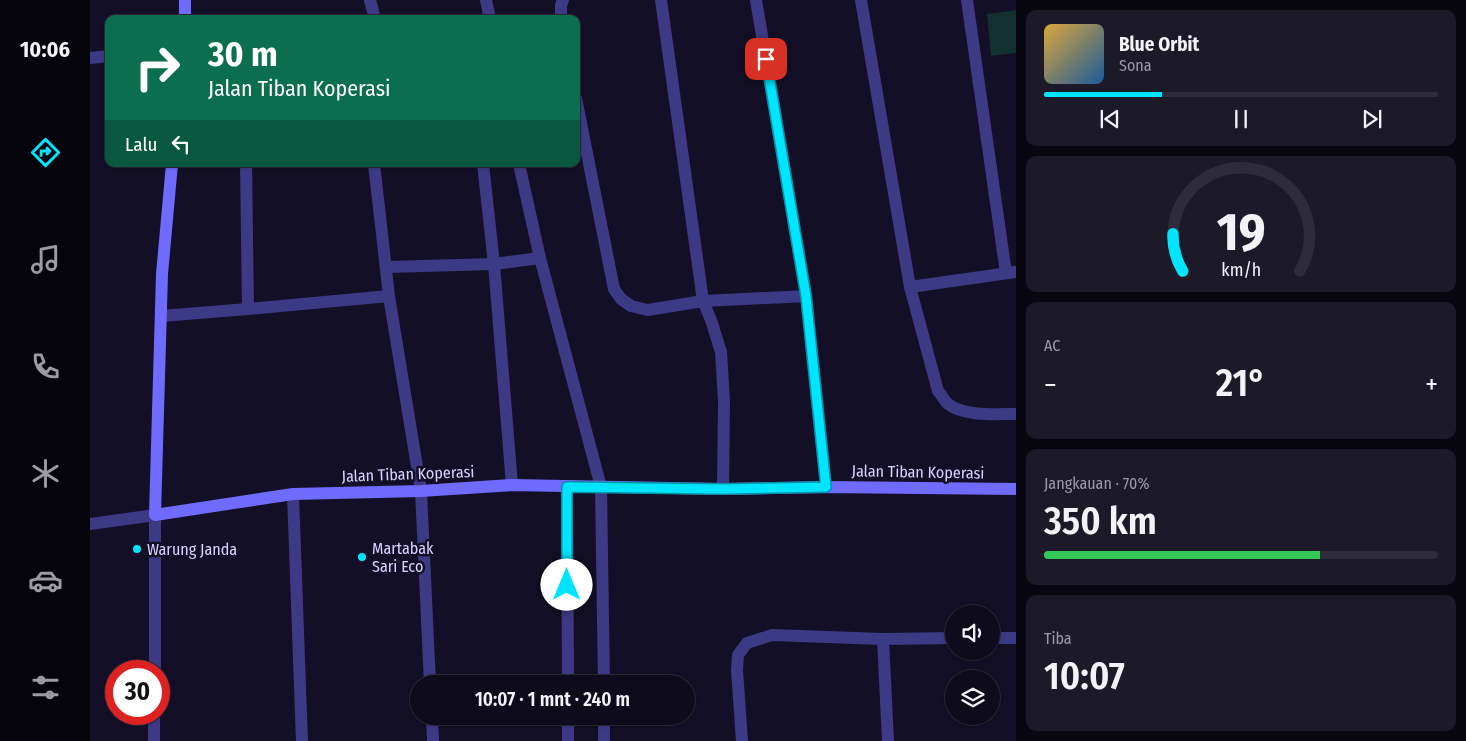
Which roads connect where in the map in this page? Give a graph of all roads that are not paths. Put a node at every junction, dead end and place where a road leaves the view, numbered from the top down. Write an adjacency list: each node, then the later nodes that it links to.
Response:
1 (185, 0): 9 (street)
2 (370, 0): 10 (street)
3 (486, 0): 11 (street)
4 (563, 0): 12 (street)
5 (661, 0): 28 (street)
6 (756, 0): 27 (street)
7 (861, 0): 25 (street)
8 (967, 0): 24 (street)
9 (185, 15)
10 (374, 15)
11 (489, 15)
12 (561, 15)
13 (105, 56): 14 (street)
14 (90, 58)
15 (580, 118): 28 (street)
16 (172, 167): 30 (street)
17 (246, 167): 29 (street)
18 (374, 167): 23 (street)
19 (483, 167): 22 (street)
20 (520, 167): 21 (street)
21 (540, 258): 22 (street); 34 (street)
22 (494, 264): 23 (street); 32 (street)
23 (387, 266): 26 (street)
24 (1011, 272): 25 (street)
25 (910, 287): 31 (street)
26 (389, 296): 29 (street); 38 (street)
27 (806, 296): 28 (street); 35 (street)
28 (703, 301): 36 (street)
29 (248, 309): 30 (street)
30 (161, 316): 40 (street)
31 (1016, 414)
32 (512, 485): 33 (street, Jalan Tiban Koperasi); 38 (street, Jalan Tiban Koperasi)
33 (567, 487): 34 (street, Jalan Tiban Koperasi); 48 (street)
34 (601, 487): 36 (street, Jalan Tiban Koperasi); 49 (street)
35 (826, 487): 36 (street, Jalan Tiban Koperasi); 37 (street, Jalan Tiban Koperasi)
36 (723, 489)
37 (1016, 489)
38 (421, 491): 39 (street, Jalan Tiban Koperasi); 47 (street)
39 (293, 494): 40 (street, Jalan Tiban Koperasi); 55 (street)
40 (155, 515): 41 (street); 46 (street)
41 (90, 524)
42 (945, 638): 45 (street)
43 (1000, 638): 44 (street)
44 (1016, 638)
45 (883, 639): 59 (street); 60 (street)
46 (155, 660)
47 (430, 675)
48 (568, 675)
49 (604, 675)
50 (154, 725): 54 (street)
51 (432, 725): 56 (street)
52 (568, 725): 57 (street)
53 (604, 725): 58 (street)
54 (154, 741)
55 (302, 741)
56 (433, 741)
57 (568, 741)
58 (604, 741)
59 (742, 741)
60 (888, 741)

